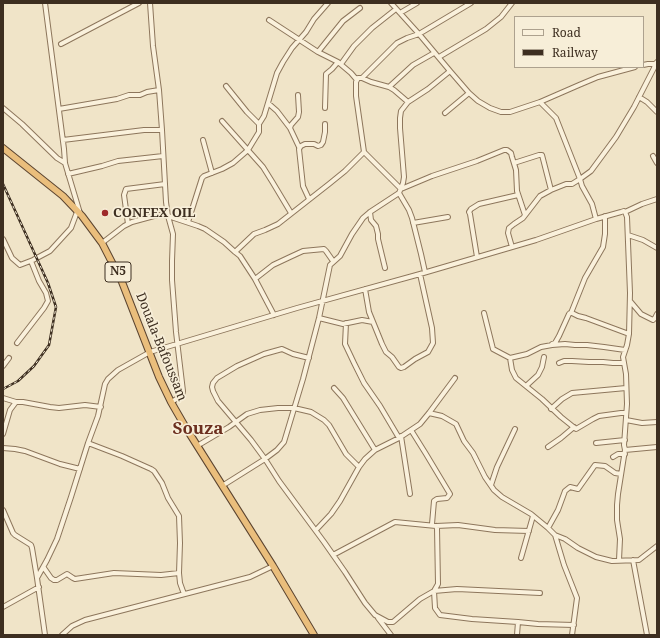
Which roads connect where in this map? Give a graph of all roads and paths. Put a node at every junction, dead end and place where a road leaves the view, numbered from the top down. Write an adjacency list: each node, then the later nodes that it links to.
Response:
1 (45, 3): 37 (street)
2 (138, 3): 15 (street)
3 (328, 3): 14 (street)
4 (391, 3): 10 (street)
5 (417, 3): 11 (street)
6 (471, 3): 13 (street)
7 (512, 3): 18 (street)
8 (149, 4): 28 (street)
9 (360, 8): 16 (street)
10 (396, 8): 11 (street); 19 (street)
11 (400, 13): 13 (street)
12 (269, 20): 14 (street)
13 (419, 34): 17 (street); 24 (street)
14 (299, 39): 16 (street); 34 (street)
15 (60, 44)
16 (318, 52): 19 (street)
17 (434, 53): 18 (street); 27 (street)
18 (439, 58): 23 (street)
19 (339, 63): 25 (street); 36 (street)
20 (656, 63): 21 (street); 31 (street)
21 (644, 65)
22 (632, 68): 33 (street)
23 (450, 71): 29 (street); 32 (street)
24 (362, 78): 25 (street); 27 (street)
25 (357, 80): 50 (street)
26 (226, 86): 41 (street)
27 (389, 87): 32 (street)
28 (159, 90): 37 (street); 44 (street)
29 (469, 93): 33 (street); 39 (street)
30 (298, 95): 43 (street)
31 (639, 97): 38 (street); 58 (street)
32 (408, 102): 61 (street)
33 (540, 102): 58 (street)
34 (269, 104): 41 (street); 43 (street)
35 (3, 108): 53 (street)
36 (325, 108)
37 (59, 109): 45 (street)
38 (657, 112)
39 (445, 113)
40 (222, 121): 49 (street)
41 (259, 124): 49 (street)
42 (325, 124): 47 (street)
43 (290, 128): 47 (street)
44 (162, 130): 45 (street); 51 (street)
45 (63, 140): 53 (street)
46 (202, 140): 56 (street)
47 (299, 147): 63 (street)
48 (3, 148): 68 (highway, Douala-Bafoussam / N5)
49 (248, 150): 56 (street); 67 (street)
50 (364, 152): 61 (street); 63 (street)
51 (163, 156): 57 (street); 59 (street)
52 (653, 156): 55 (street)
53 (65, 163): 57 (street)
54 (514, 163): 60 (street); 61 (street); 62 (street)
55 (657, 163)
56 (212, 173): 74 (street)
57 (68, 174): 68 (street)
58 (580, 179): 60 (street); 73 (street)
59 (165, 184): 70 (street); 76 (street)
60 (551, 190): 69 (street)
61 (400, 191): 65 (street); 75 (street)
62 (518, 195): 69 (street); 83 (street)
63 (309, 199): 67 (street)
64 (657, 199): 66 (street)
65 (370, 212): 85 (street); 86 (street)
66 (625, 212): 71 (street); 77 (street)
67 (291, 213): 82 (street)
68 (79, 214): 79 (highway, Douala-Bafoussam / N5); 84 (street)
69 (525, 215): 80 (street)
70 (168, 216): 74 (street); 76 (street); 102 (street)
71 (605, 216): 73 (street); 94 (street)
72 (448, 217): 75 (street)
73 (596, 219): 80 (street)
74 (188, 222): 82 (street)
75 (413, 223): 87 (street)
76 (128, 224): 79 (street)
77 (628, 235): 81 (street); 92 (street)
78 (3, 239): 84 (street)
79 (102, 243): 105 (highway, Douala-Bafoussam / N5)
80 (512, 247): 83 (street)
81 (657, 248)
82 (235, 252): 89 (street)
83 (477, 256): 87 (street)
84 (31, 261): 101 (street)
85 (333, 261): 89 (street); 91 (street)
86 (385, 268)
87 (425, 272): 88 (street)
88 (420, 274): 90 (street); 98 (street)
89 (255, 279): 96 (street)
90 (365, 289): 91 (street); 98 (street)
91 (322, 301): 96 (street); 97 (street)
92 (630, 301): 95 (street); 100 (street)
93 (484, 313): 109 (street)
94 (571, 313): 100 (street); 103 (street)
95 (657, 314)
96 (274, 315): 102 (street)
97 (319, 318): 99 (street); 108 (street)
98 (373, 322): 99 (street)
99 (346, 323): 132 (street)
100 (629, 334): 104 (street)
101 (17, 343)
102 (178, 344): 105 (street); 119 (street)
103 (552, 344): 104 (street); 109 (street)
104 (625, 350): 111 (street)
105 (150, 352): 119 (highway, Douala-Bafoussam / N5); 120 (street)
106 (544, 357): 114 (street)
107 (9, 358): 112 (street)
108 (309, 358): 121 (street); 126 (street)
109 (510, 358): 114 (street)
110 (559, 363): 111 (street)
111 (624, 363): 116 (street)
112 (3, 366)
113 (455, 378): 123 (street)
114 (526, 386): 122 (street)
115 (334, 388): 140 (street)
116 (626, 388): 122 (street); 124 (street)
117 (3, 398): 118 (street)
118 (16, 402): 120 (street); 131 (street)
119 (171, 402): 136 (highway, Douala-Bafoussam / N5)
120 (101, 407): 134 (street)
121 (294, 408): 126 (street); 143 (street); 144 (street)
122 (552, 409): 128 (street)
123 (429, 413): 130 (street); 147 (street)
124 (626, 414): 125 (street); 128 (street)
125 (626, 420): 127 (street); 133 (street)
126 (236, 422): 136 (street); 143 (street)
127 (657, 422)
128 (574, 427): 137 (street)
129 (515, 428): 147 (street)
130 (411, 430): 132 (street); 152 (street)
131 (3, 434)
132 (400, 437): 140 (street); 149 (street)
133 (625, 440): 135 (street); 141 (street)
134 (88, 443): 145 (street); 164 (street)
135 (596, 443)
136 (197, 446): 148 (highway, Douala-Bafoussam / N5)
137 (548, 447)
138 (657, 447): 141 (street)
139 (3, 448): 145 (street)
140 (375, 450): 144 (street)
141 (625, 452): 142 (street); 146 (street)
142 (613, 456)
143 (265, 459): 148 (street); 154 (street)
144 (359, 467): 154 (street)
145 (80, 469): 163 (street)
146 (621, 474): 153 (street); 160 (street)
147 (491, 485): 151 (street)
148 (222, 486): 162 (highway, Douala-Bafoussam / N5)
149 (410, 494)
150 (3, 510): 165 (street)
151 (533, 516): 153 (street); 155 (street)
152 (434, 525): 155 (street); 158 (street); 167 (street)
153 (548, 528): 156 (street)
154 (316, 530): 158 (street)
155 (529, 531): 159 (street)
156 (555, 535): 160 (street); 173 (street)
157 (657, 546): 161 (street)
158 (333, 555): 171 (street)
159 (521, 558)
160 (619, 560): 161 (street)
161 (633, 560): 180 (street)
162 (273, 566): 169 (street); 177 (highway, Douala-Bafoussam / N5)
163 (44, 568): 164 (street); 165 (street)
164 (179, 573): 169 (street)
165 (38, 578): 166 (street)
166 (39, 587): 170 (street); 174 (street)
167 (434, 591): 168 (street); 171 (street); 172 (street)
168 (540, 593)
169 (184, 594): 176 (street)
170 (3, 607)
171 (377, 617): 178 (street)
172 (518, 622): 173 (street); 179 (street)
173 (574, 625): 175 (street)
174 (45, 634)
175 (572, 634)
176 (62, 635)
177 (314, 635)
178 (391, 635)
179 (517, 635)
180 (647, 635)

